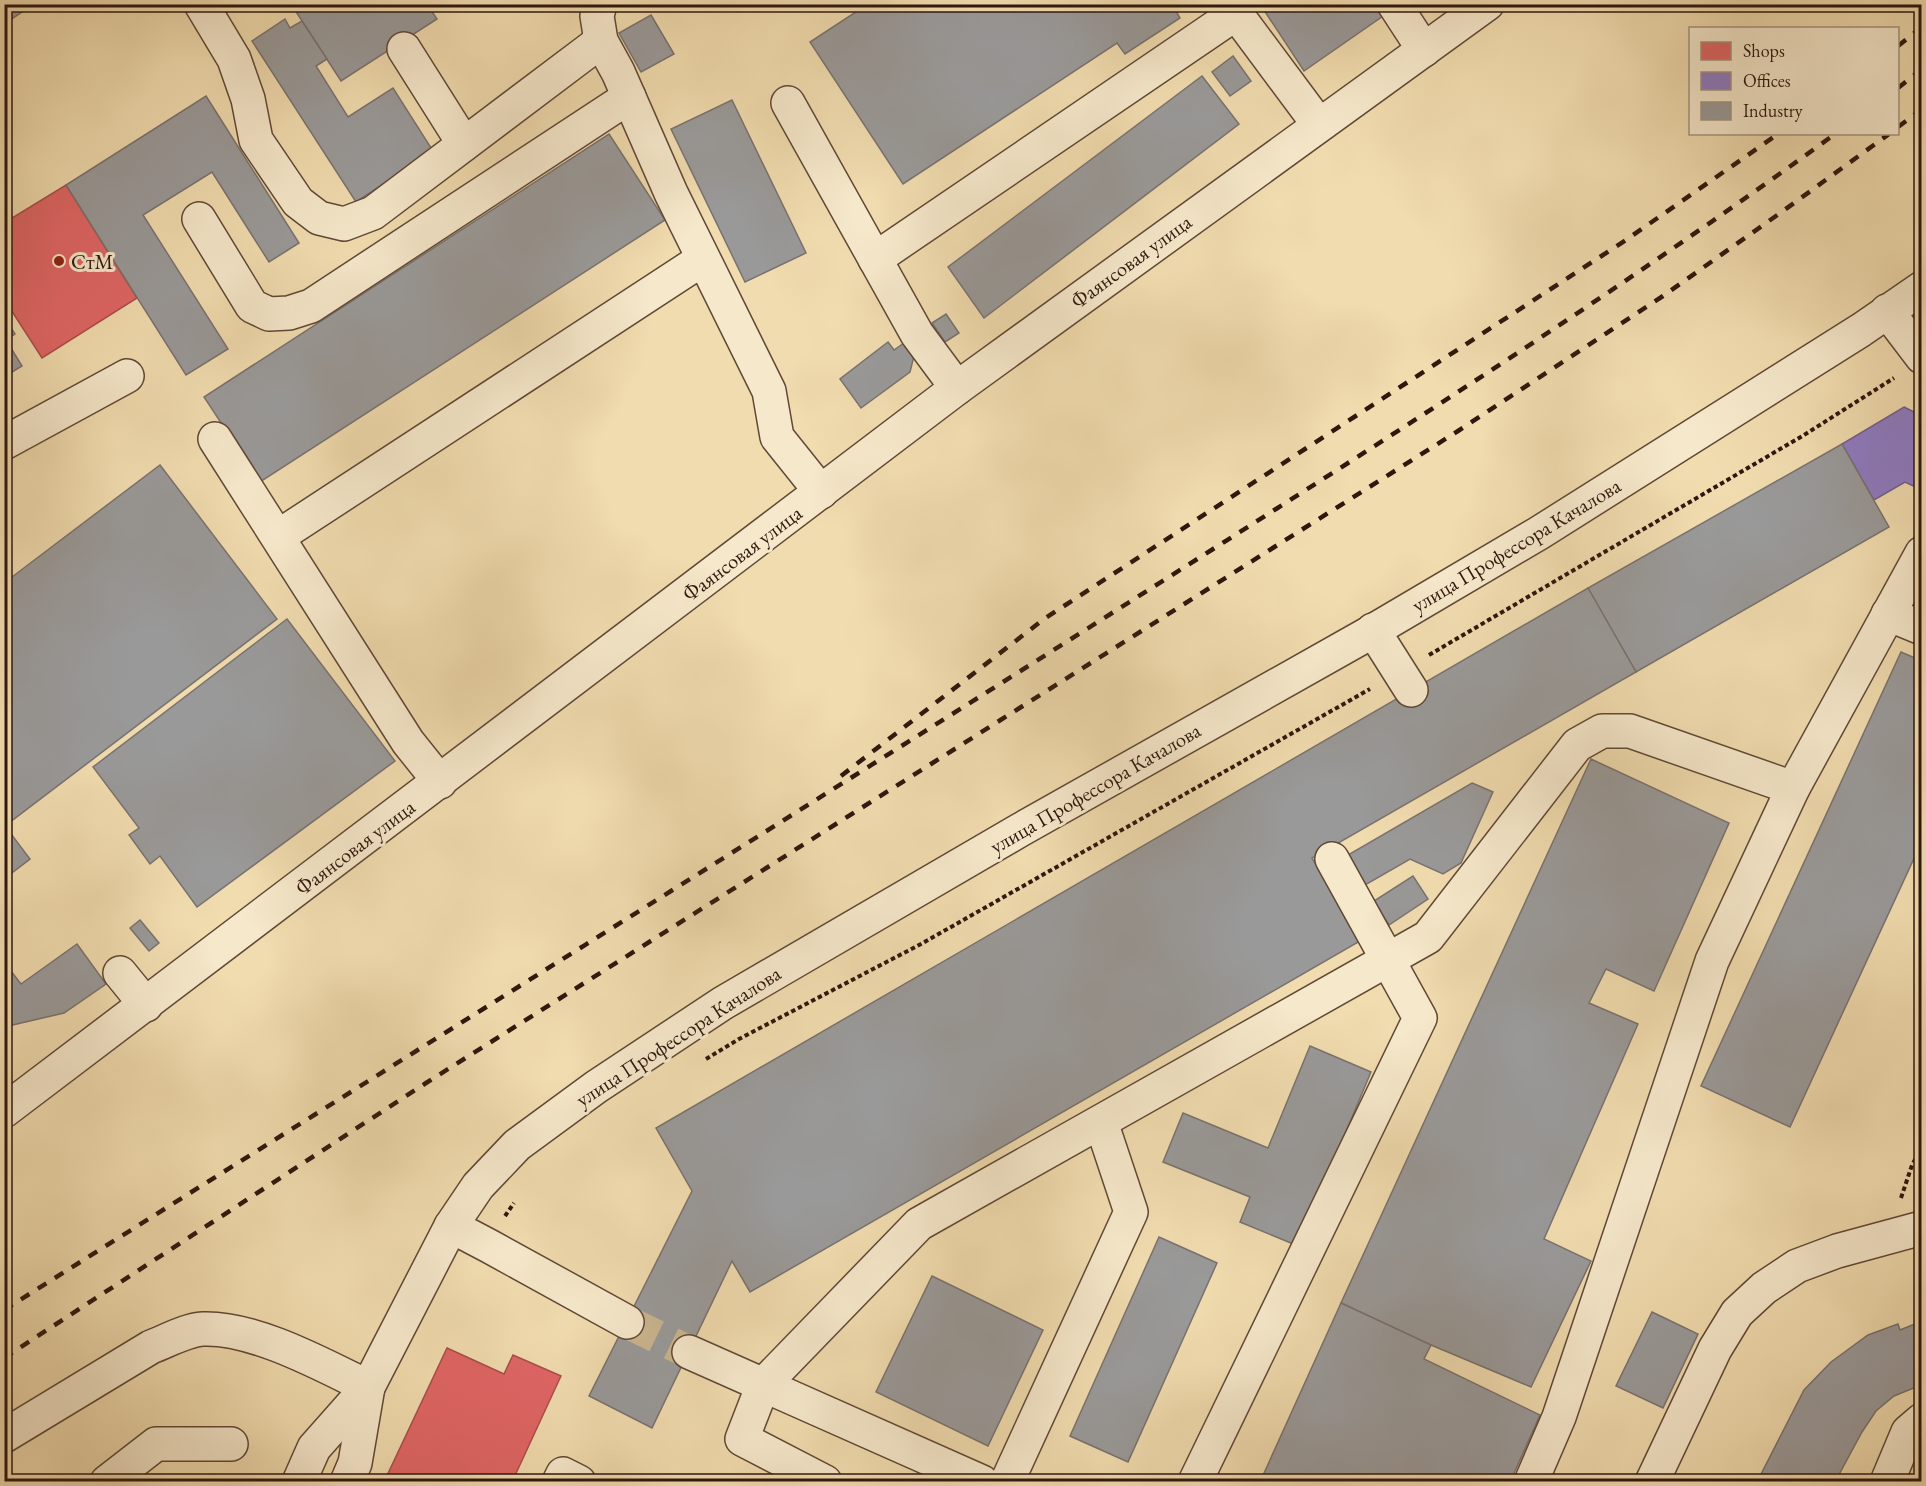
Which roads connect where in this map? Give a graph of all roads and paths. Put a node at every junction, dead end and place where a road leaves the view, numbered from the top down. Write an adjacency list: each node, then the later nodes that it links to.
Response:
1 (201, 4): 12 (street)
2 (600, 4): 6 (street)
3 (1394, 4): 8 (street)
4 (1487, 4): 8 (street, Фаянсовая улица)
5 (1232, 9): 11 (street); 15 (street)
6 (601, 41): 9 (street); 12 (street)
7 (404, 49): 12 (street)
8 (1424, 50): 11 (street, Фаянсовая улица)
9 (629, 97): 13 (street); 14 (street)
10 (788, 103): 15 (street)
11 (1319, 125): 21 (street, Фаянсовая улица)
12 (464, 144)
13 (199, 219)
14 (704, 259): 24 (street); 25 (street)
15 (875, 259): 21 (street)
16 (1922, 288): 17 (street, улица Профессора Качалова)
17 (1887, 311): 18 (street); 29 (street, улица Профессора Качалова)
18 (1922, 357)
19 (126, 376): 23 (street)
20 (1895, 378): 30 (path)
21 (957, 388): 24 (street, Фаянсовая улица)
22 (215, 439): 25 (street)
23 (4, 443)
24 (821, 492): 31 (street, Фаянсовая улица)
25 (279, 536): 31 (street)
26 (1922, 553): 27 (street)
27 (1888, 614): 28 (street); 32 (street)
28 (1922, 628)
29 (1373, 630): 30 (street); 42 (street, улица Профессора Качалова)
30 (1406, 681): 37 (path)
31 (440, 782): 36 (street, Фаянсовая улица)
32 (1793, 788): 34 (street); 62 (street)
33 (1332, 859): 34 (street)
34 (1389, 959): 39 (street); 61 (street)
35 (120, 973): 36 (street)
36 (146, 1005): 38 (street, Фаянсовая улица)
37 (703, 1061)
38 (4, 1111)
39 (1101, 1122): 48 (street); 60 (street)
40 (1922, 1147): 44 (path)
41 (514, 1202): 45 (path)
42 (451, 1226): 45 (street); 49 (street, улица Профессора Качалова)
43 (1922, 1228): 44 (street)
44 (1890, 1236): 63 (street)
45 (489, 1246): 46 (street)
46 (627, 1322)
47 (688, 1352): 48 (street)
48 (763, 1385): 58 (street); 59 (street)
49 (368, 1388): 51 (street); 54 (street, улица Профессора Качалова); 55 (street, улица Профессора Качалова)
50 (1922, 1420): 64 (street)
51 (4, 1436)
52 (231, 1444): 53 (street)
53 (107, 1482)
54 (299, 1482)
55 (347, 1482)
56 (559, 1482): 57 (street)
57 (579, 1482)
58 (825, 1482)
59 (982, 1482)
60 (1007, 1482)
61 (1195, 1482)
62 (1531, 1482)
63 (1652, 1482)
64 (1887, 1482)

